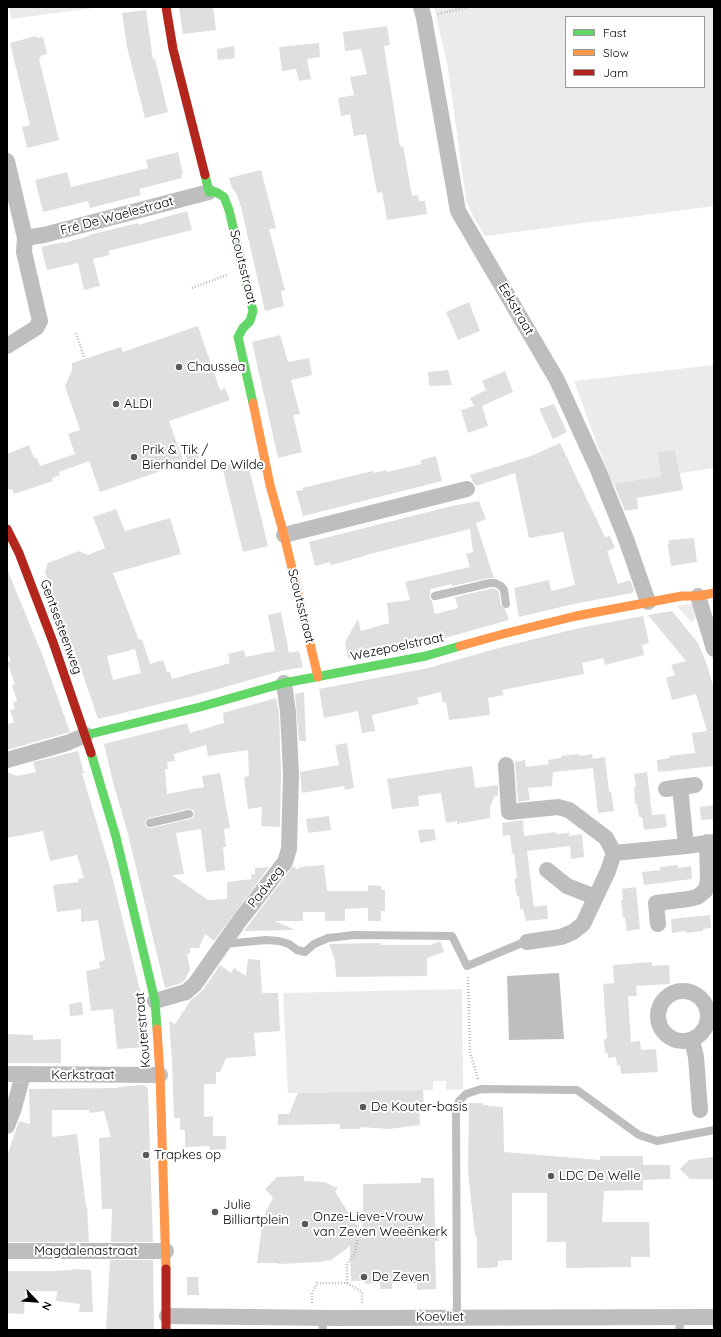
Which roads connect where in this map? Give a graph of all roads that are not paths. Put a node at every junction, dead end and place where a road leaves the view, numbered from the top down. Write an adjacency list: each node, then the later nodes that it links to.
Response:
1 (166, 7): 4 (street)
2 (422, 12): 12 (street, Eekstraat)
3 (7, 161): 5 (street)
4 (209, 192): 5 (street, Fré De Waelestraat); 9 (street, Scoutsstraat)
5 (26, 238): 6 (street)
6 (7, 346)
7 (467, 489): 9 (street)
8 (7, 529): 17 (street, Gentsesteenweg)
9 (284, 535): 15 (street, Scoutsstraat)
10 (706, 595): 12 (street, Wezepoelstraat); 14 (street)
11 (436, 596): 13 (lane)
12 (648, 602): 15 (street, Wezepoelstraat)
13 (506, 604)
14 (714, 649)
15 (318, 677): 16 (street, Wezepoelstraat)
16 (284, 683): 17 (street, Wezepoelstraat); 32 (street, Padweg)
17 (86, 735): 18 (street); 24 (street, Kouterstraat)
18 (7, 760)
19 (506, 765): 27 (street)
20 (680, 787): 26 (street)
21 (189, 814): 22 (lane)
22 (150, 823)
23 (124, 829): 24 (lane)
24 (114, 832): 33 (street, Kouterstraat)
25 (711, 842): 26 (street); 30 (street)
26 (686, 846): 27 (street)
27 (614, 853): 29 (street)
28 (547, 870): 29 (street)
29 (595, 897): 31 (street)
30 (658, 924)
31 (527, 942): 32 (lane)
32 (223, 944): 33 (street, Padweg)
33 (155, 1001): 38 (street, Kouterstraat)
34 (710, 1026): 35 (street); 35 (street)
35 (692, 1040): 39 (street)
36 (7, 1074): 37 (street, Kerkstraat)
37 (23, 1074): 38 (street, Kerkstraat); 40 (street)
38 (160, 1075): 43 (street, Kouterstraat)
39 (700, 1110)
40 (7, 1126)
41 (714, 1130): 44 (lane)
42 (7, 1250): 43 (street, Magdalenastraat)
43 (166, 1251): 47 (street, Kouterstraat)
44 (457, 1317): 46 (street, Koevliet); 48 (street, Koevliet)
45 (714, 1317): 48 (street, Koevliet)
46 (319, 1322): 47 (street, Koevliet)
47 (166, 1323)
48 (680, 1324)

